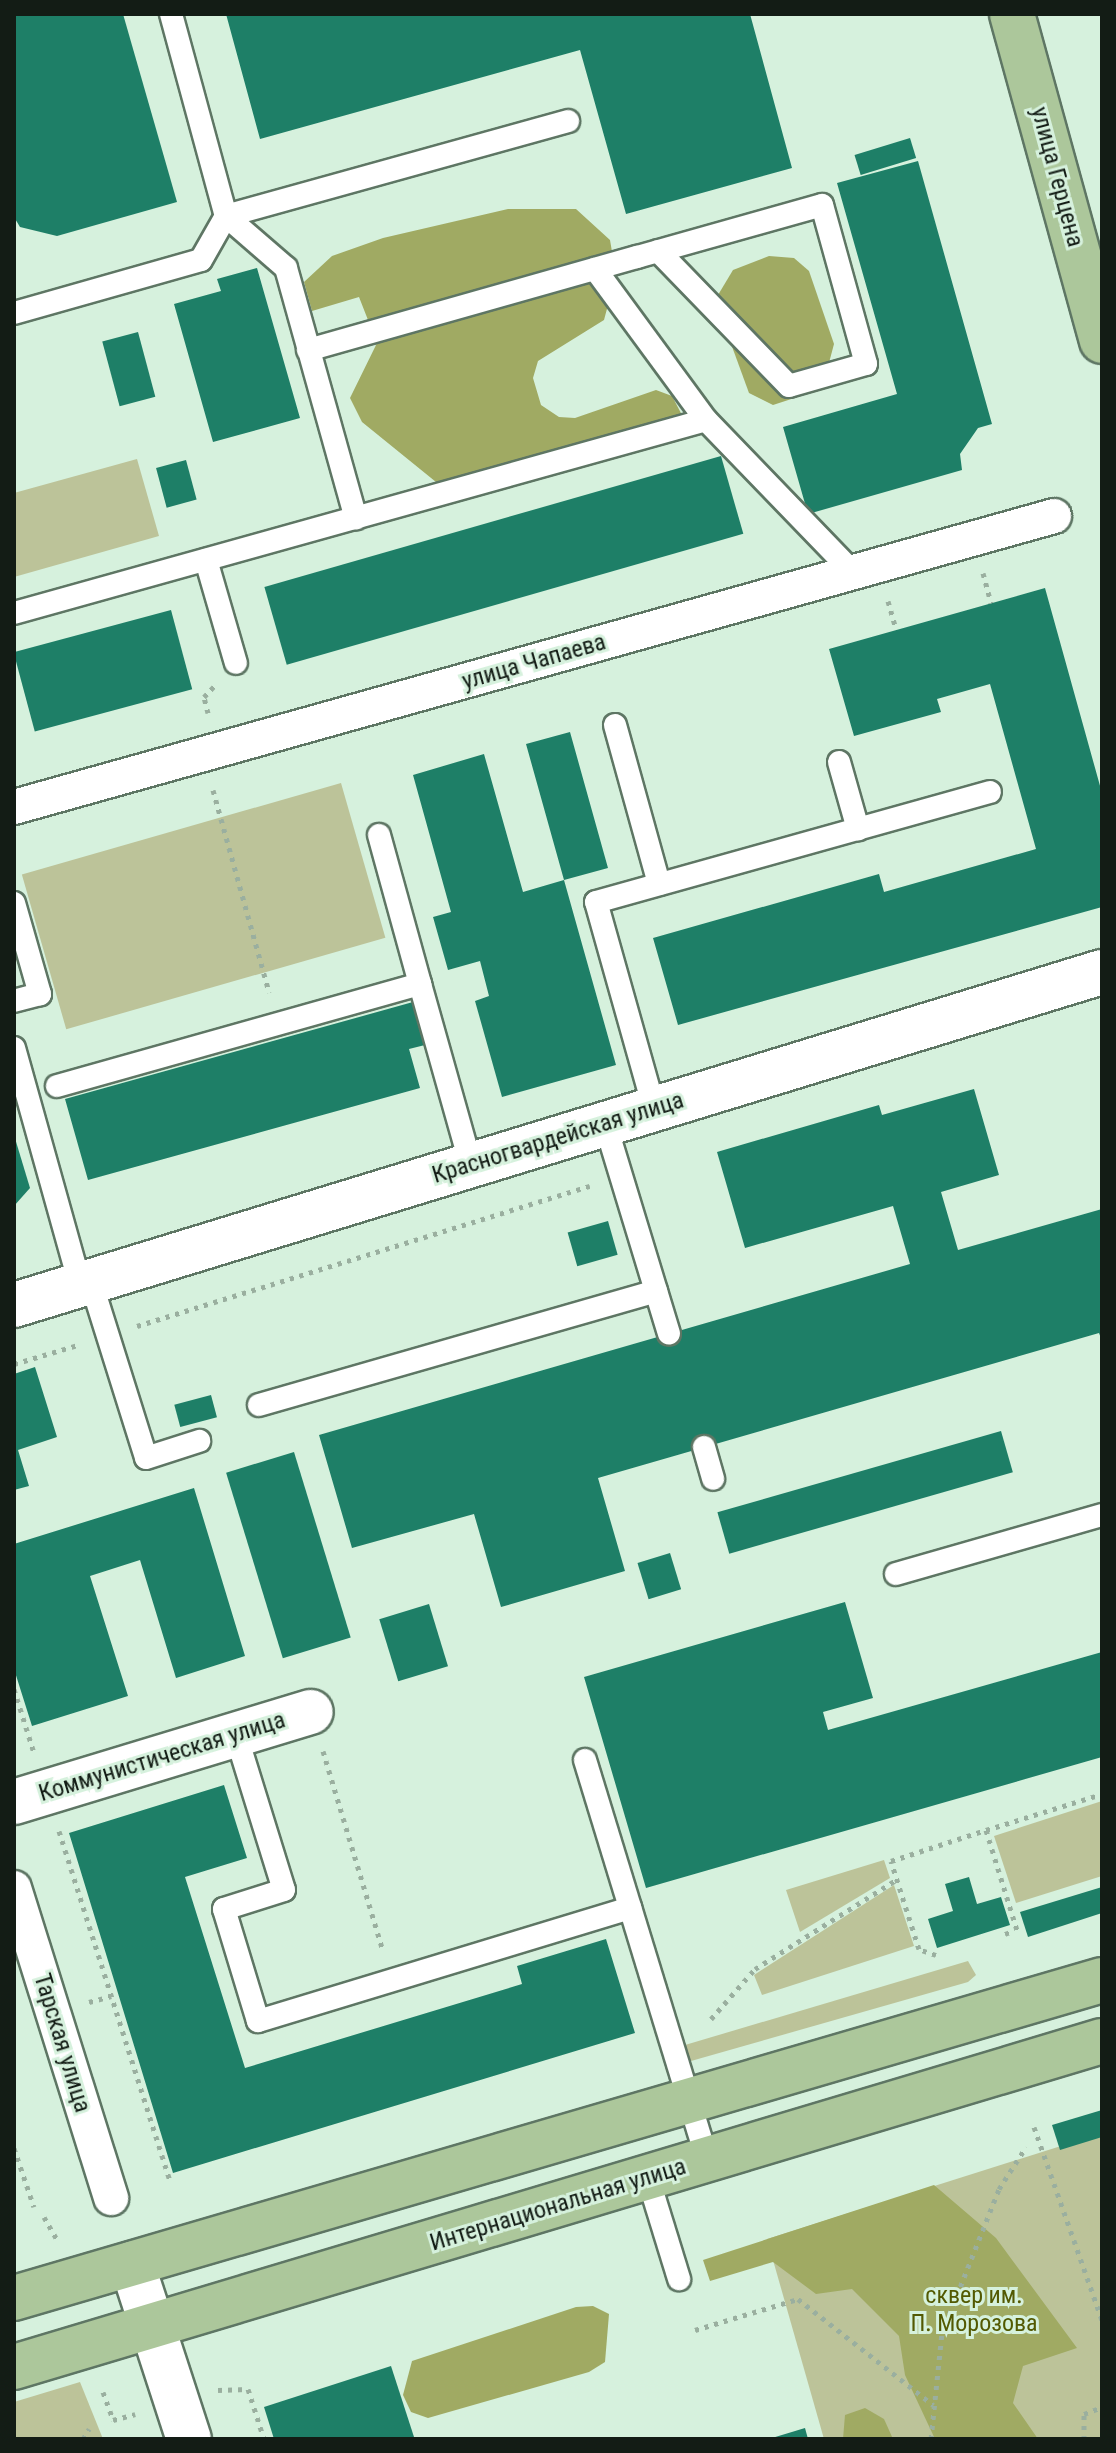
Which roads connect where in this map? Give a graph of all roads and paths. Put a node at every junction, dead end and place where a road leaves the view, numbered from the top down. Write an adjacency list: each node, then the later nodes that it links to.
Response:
1 (171, 14): 4 (lane)
2 (1012, 14): 8 (main road, улица Герцена)
3 (568, 121): 4 (lane)
4 (226, 216): 7 (lane); 9 (lane)
5 (658, 251): 5 (lane); 6 (lane)
6 (595, 269): 9 (lane); 10 (lane)
7 (14, 313)
8 (1102, 341)
9 (308, 350): 12 (lane)
10 (706, 420): 12 (lane); 15 (lane)
11 (1054, 516): 15 (street, улица Чапаева)
12 (356, 518): 13 (lane)
13 (206, 560): 18 (lane); 20 (lane)
14 (982, 570): 17 (path)
15 (853, 572): 22 (street, улица Чапаева)
16 (887, 597): 19 (path)
17 (991, 603)
18 (14, 613)
19 (896, 629)
20 (236, 663)
21 (615, 725): 28 (lane)
22 (203, 754): 25 (street, улица Чапаева); 33 (path)
23 (839, 762): 26 (lane)
24 (990, 792): 26 (lane)
25 (14, 807)
26 (858, 829): 28 (lane)
27 (379, 835): 31 (lane)
28 (659, 884): 36 (lane)
29 (14, 903): 32 (lane)
30 (1102, 972): 36 (street, Красногвардейская улица)
31 (420, 984): 33 (lane); 38 (lane)
32 (14, 1001)
33 (278, 1024): 35 (lane)
34 (14, 1048): 40 (lane)
35 (57, 1086)
36 (654, 1108): 37 (street, Красногвардейская улица)
37 (605, 1123): 38 (street, Красногвардейская улица); 39 (lane)
38 (471, 1165): 40 (street, Красногвардейская улица)
39 (622, 1176): 41 (lane); 44 (path)
40 (86, 1283): 42 (street, Красногвардейская улица); 44 (lane)
41 (656, 1291): 43 (lane); 46 (lane)
42 (14, 1305)
43 (669, 1334)
44 (108, 1335): 45 (path); 47 (lane)
45 (14, 1364)
46 (259, 1405)
47 (199, 1441)
48 (704, 1447): 49 (lane)
49 (713, 1479)
50 (1102, 1515): 51 (lane)
51 (896, 1574)
52 (14, 1689): 57 (path)
53 (311, 1712): 54 (street, Коммунистическая улица); 64 (path)
54 (236, 1735): 57 (street, Коммунистическая улица); 64 (lane)
55 (585, 1760): 61 (lane)
56 (1102, 1794): 58 (path)
57 (30, 1797): 74 (path)
58 (986, 1830): 59 (path); 62 (path)
59 (896, 1880): 63 (path); 66 (path)
60 (14, 1888): 75 (street, Тарская улица)
61 (630, 1908): 64 (lane); 68 (lane)
62 (1005, 1934)
63 (936, 1955)
64 (392, 1980)
65 (1102, 1980): 68 (main road)
66 (711, 2019)
67 (1102, 2041): 72 (main road, Интернациональная улица)
68 (690, 2099): 72 (lane); 79 (main road)
69 (1034, 2127): 82 (path)
70 (1026, 2147): 88 (path)
71 (14, 2148): 76 (path)
72 (707, 2160): 73 (main road, Интернациональная улица)
73 (648, 2178): 80 (lane); 83 (main road, Интернациональная улица)
74 (170, 2181)
75 (111, 2198)
76 (34, 2207)
77 (44, 2217): 78 (path)
78 (59, 2244)
79 (132, 2264): 81 (main road); 83 (street)
80 (679, 2279)
81 (14, 2298)
82 (1102, 2320)
83 (152, 2327): 85 (main road, Интернациональная улица); 93 (street)
84 (695, 2330): 88 (path)
85 (14, 2367)
86 (211, 2391): 94 (path)
87 (103, 2392): 90 (path)
88 (933, 2406): 95 (path)
89 (1102, 2407): 96 (path)
90 (147, 2410)
91 (83, 2439): 92 (path)
92 (92, 2439)
93 (189, 2439)
94 (264, 2439)
95 (931, 2439)
96 (1084, 2439)

